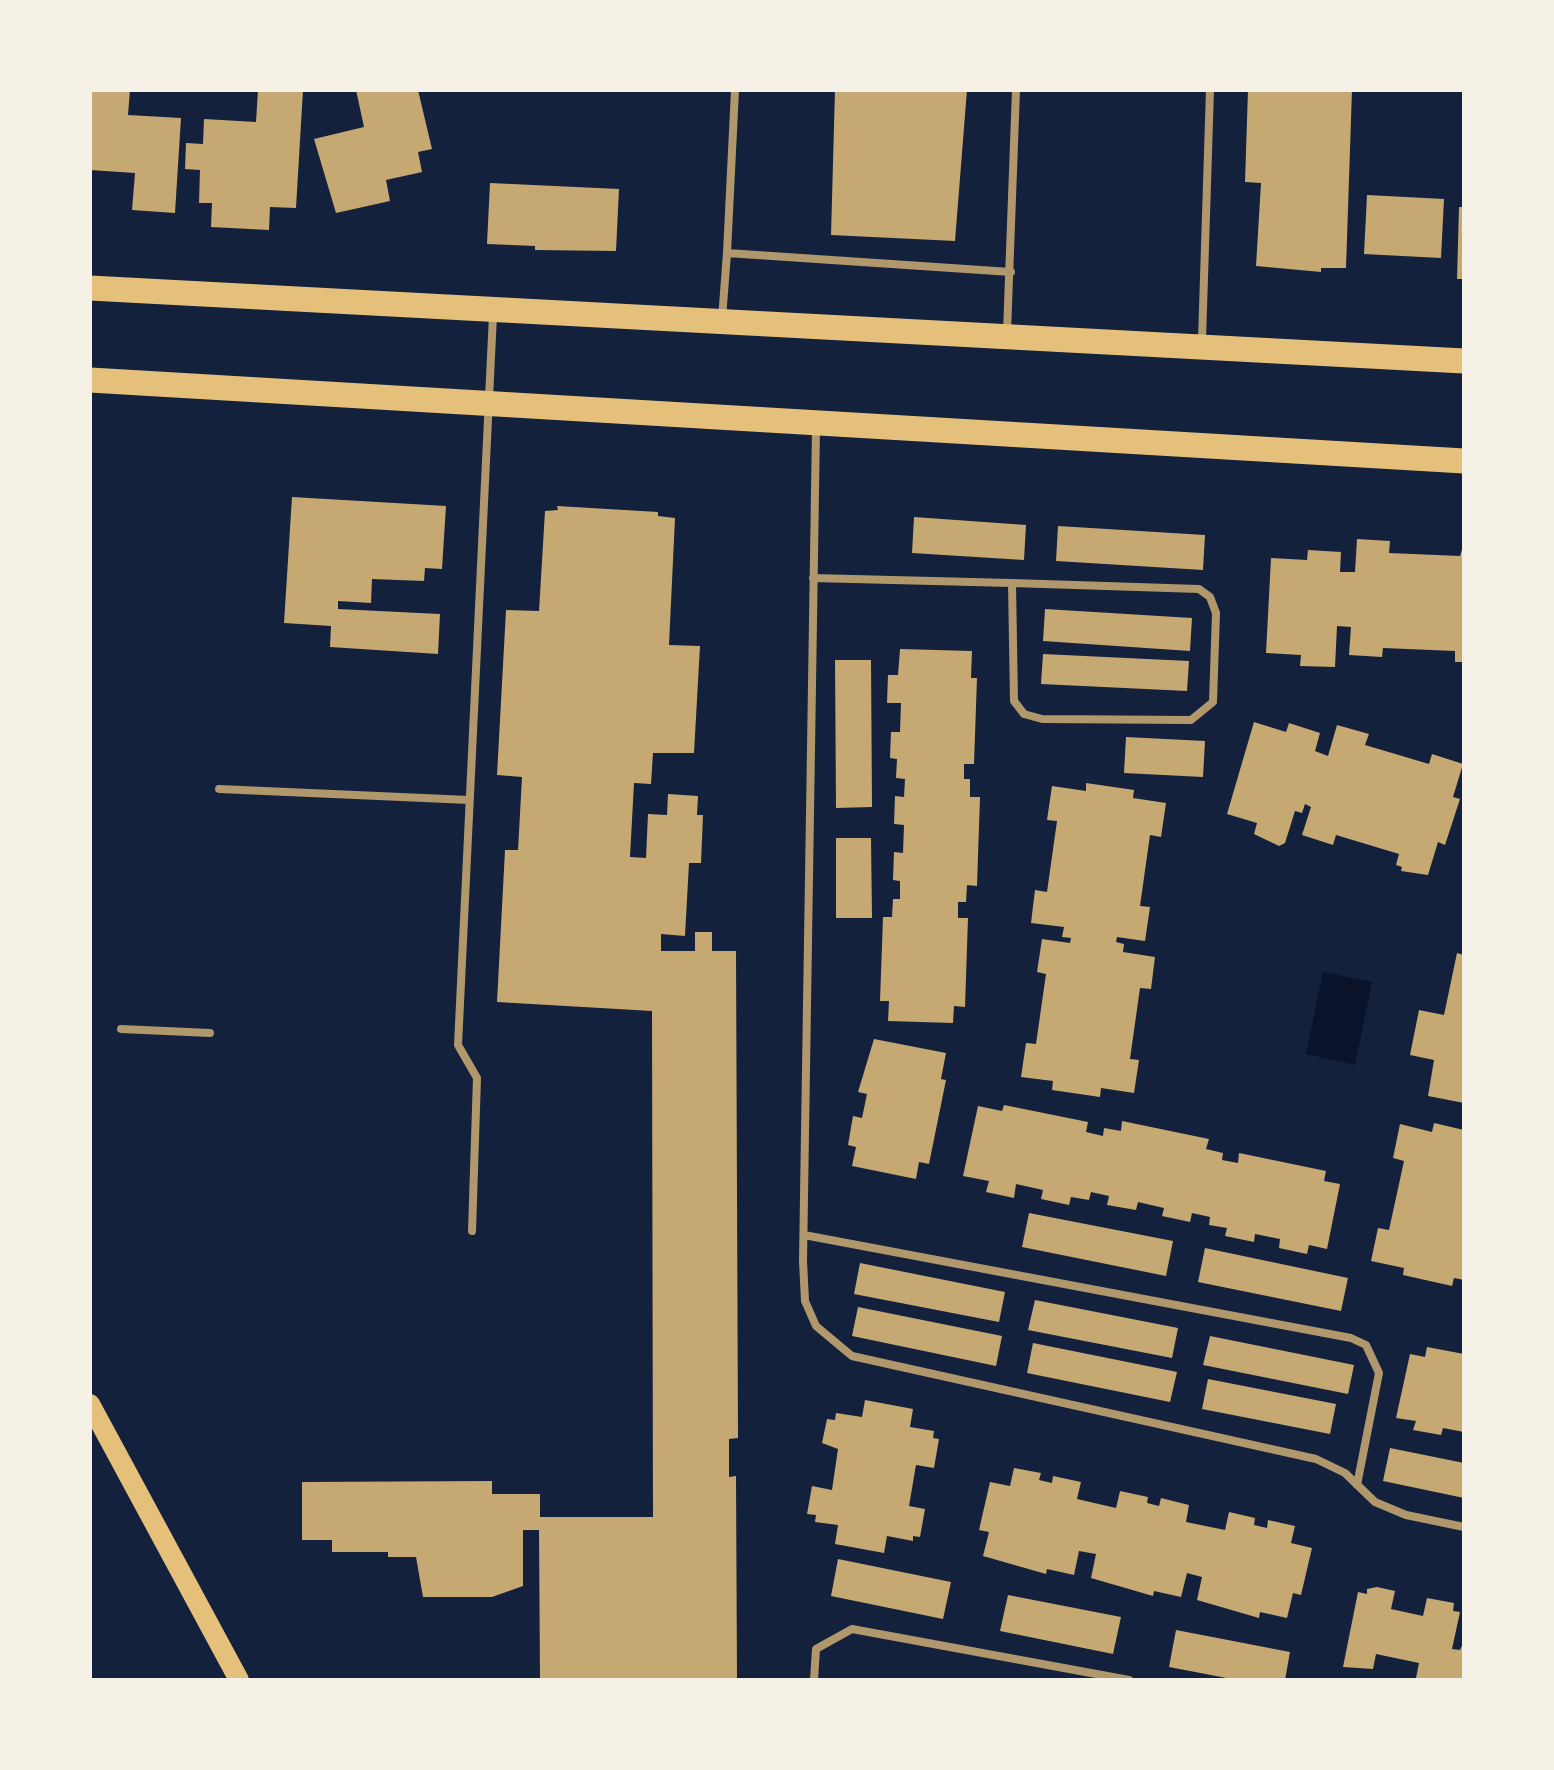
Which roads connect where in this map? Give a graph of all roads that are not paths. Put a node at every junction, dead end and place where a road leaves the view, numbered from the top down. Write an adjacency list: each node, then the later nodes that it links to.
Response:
1 (735, 90): 4 (lane)
2 (1016, 90): 5 (lane)
3 (1210, 90): 10 (lane)
4 (727, 253): 5 (lane); 8 (lane)
5 (1011, 272): 9 (lane)
6 (90, 288): 7 (main road)
7 (494, 310): 8 (main road); 13 (lane)
8 (721, 322): 9 (main road)
9 (1007, 336): 10 (main road)
10 (1202, 344): 11 (main road)
11 (1464, 361)
12 (90, 380): 13 (main road)
13 (488, 404): 14 (main road); 19 (lane)
14 (816, 423): 15 (main road); 16 (lane)
15 (1464, 461)
16 (814, 578): 17 (lane); 23 (lane)
17 (1012, 583): 17 (lane)
18 (219, 789): 19 (lane)
19 (469, 800): 22 (lane)
20 (121, 1030): 21 (lane)
21 (210, 1033)
22 (472, 1231)
23 (804, 1234): 25 (lane); 25 (lane)
24 (90, 1404): 27 (main road)
25 (1358, 1486): 26 (lane)
26 (1464, 1527)
27 (239, 1680)
28 (814, 1680): 29 (lane)
29 (1128, 1680)

